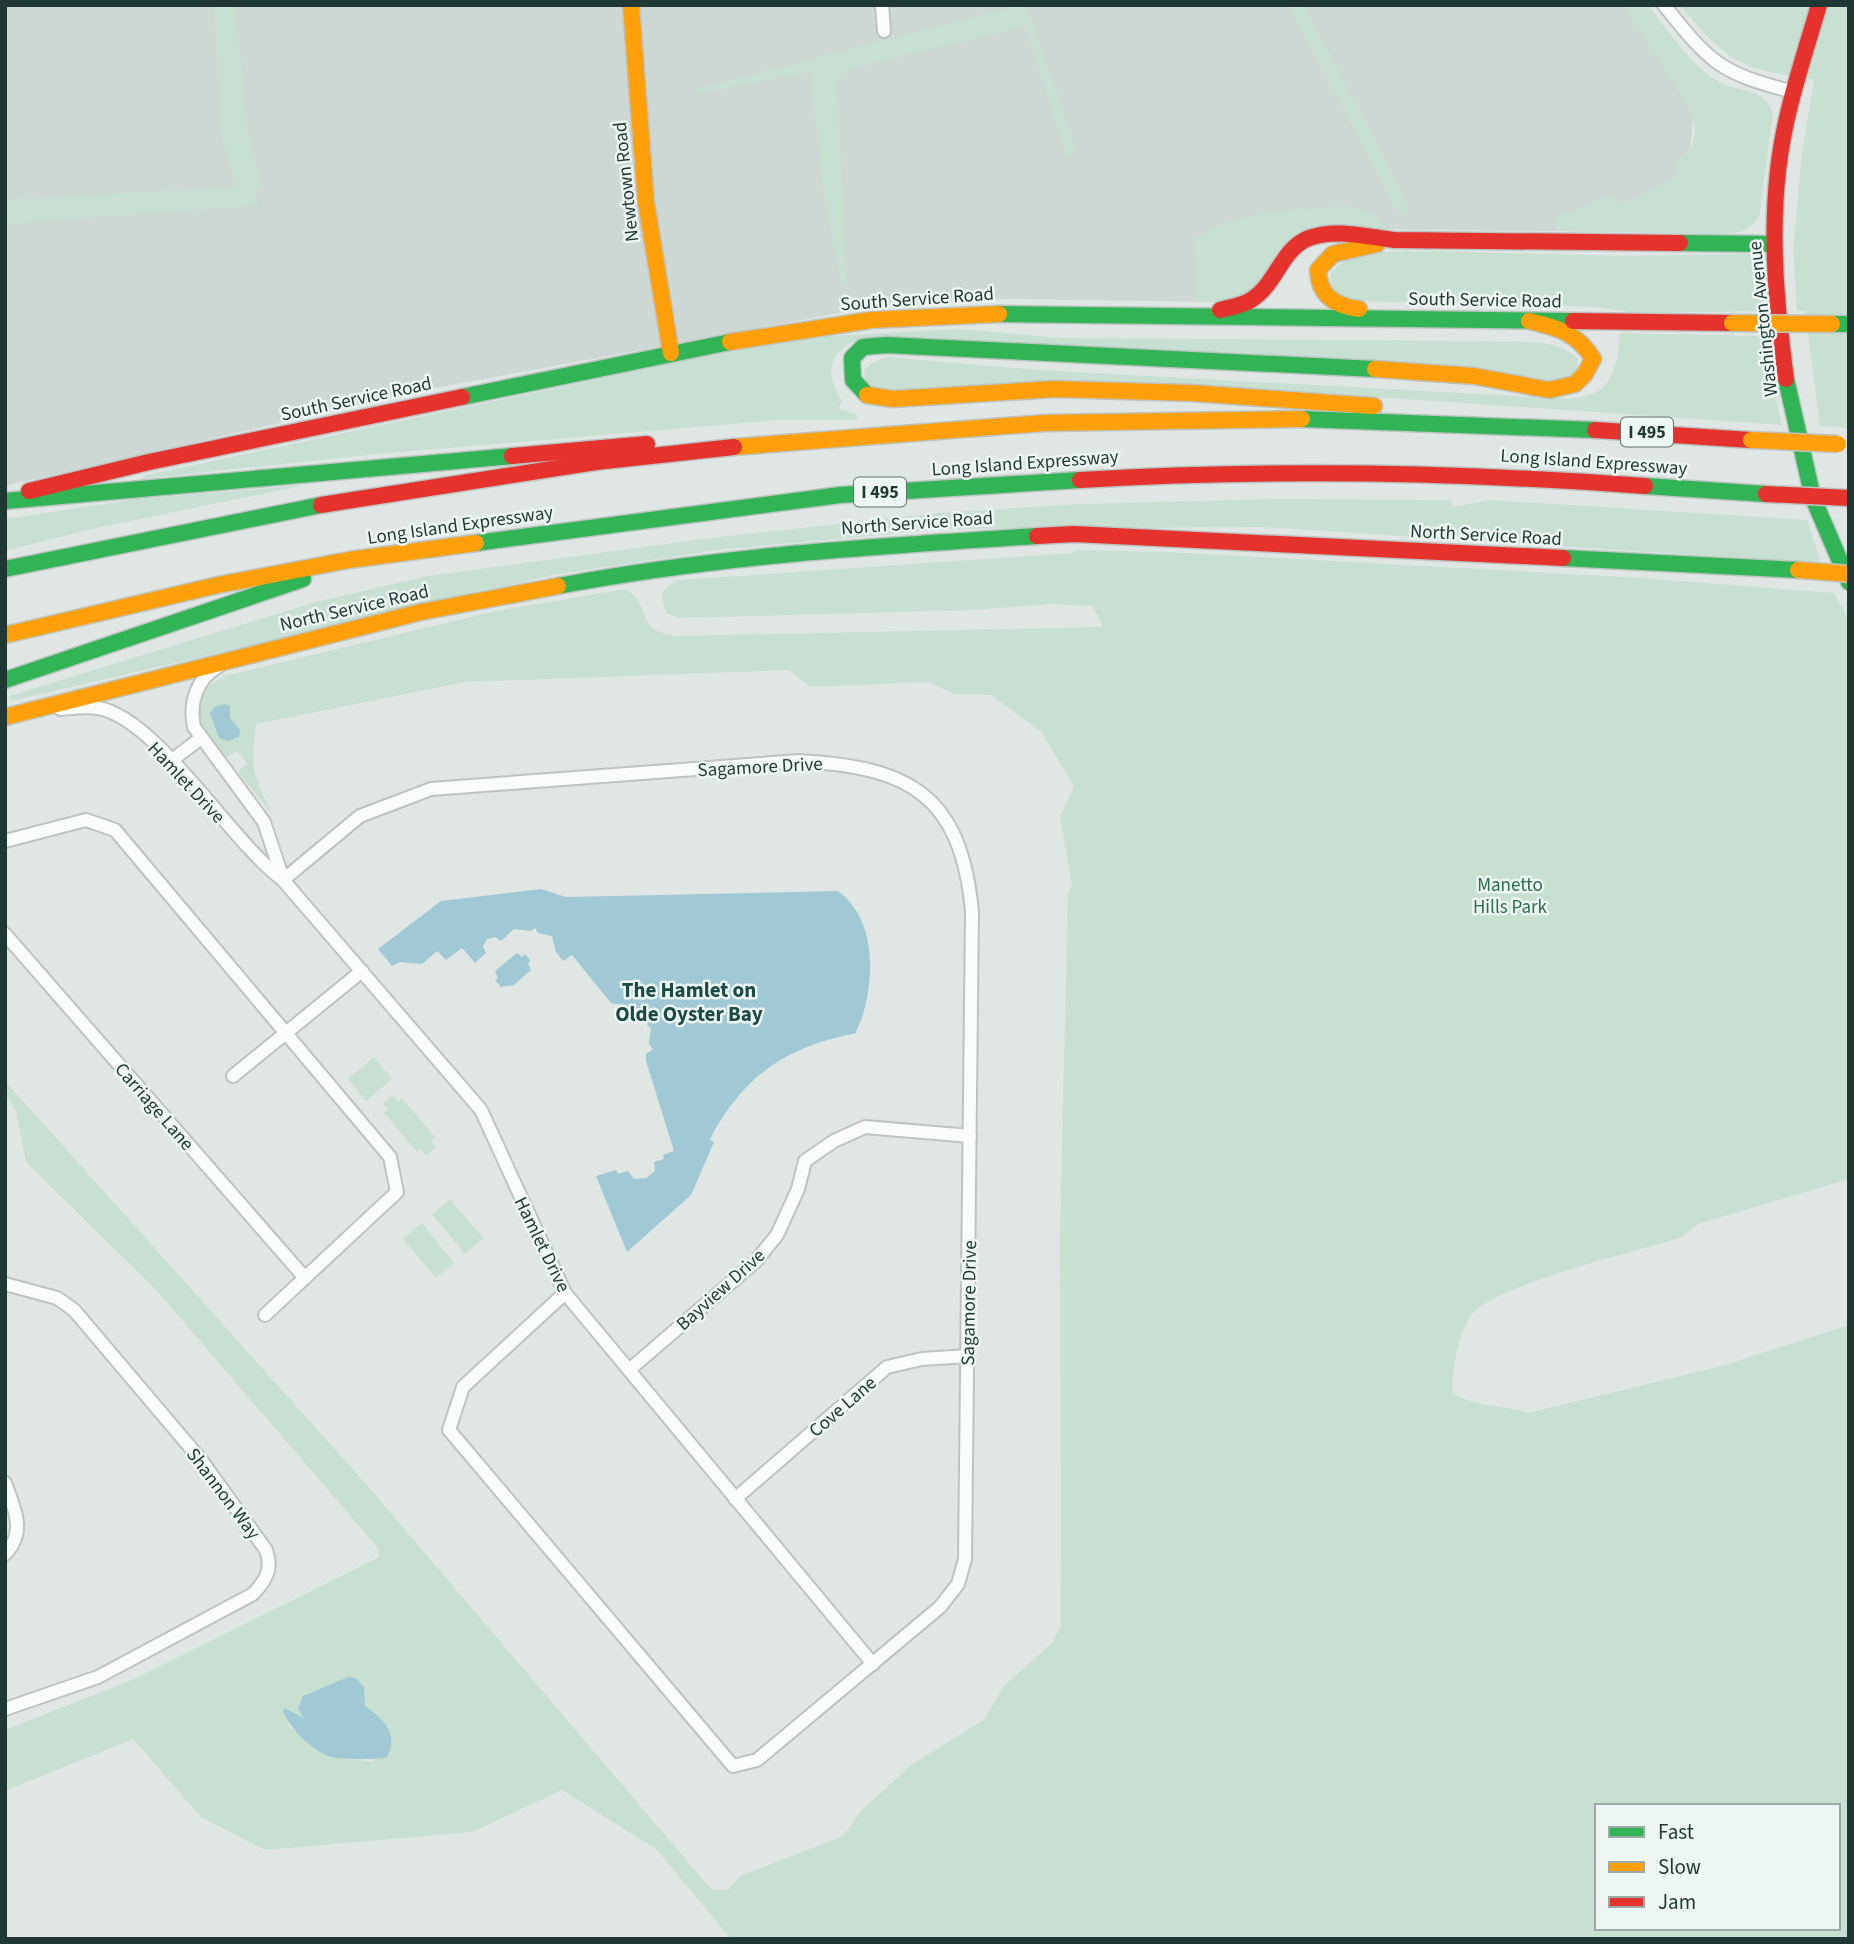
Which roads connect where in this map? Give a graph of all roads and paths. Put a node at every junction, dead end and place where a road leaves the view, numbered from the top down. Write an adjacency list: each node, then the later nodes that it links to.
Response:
1 (631, 5): 13 (main road, Newtown Road)
2 (882, 5): 5 (street)
3 (1664, 5): 6 (street)
4 (1819, 5): 6 (main road, Washington Avenue)
5 (884, 31)
6 (1794, 92): 8 (main road, Washington Avenue)
7 (1395, 240): 8 (main road); 9 (main road); 10 (main road)
8 (1774, 244): 22 (main road, Washington Avenue)
9 (1191, 316): 10 (main road, South Service Road); 13 (main road, South Service Road)
10 (1463, 319): 11 (main road, South Service Road)
11 (1529, 321): 12 (main road, South Service Road, bridge); 14 (main road)
12 (1841, 324)
13 (671, 353): 18 (main road, South Service Road)
14 (1544, 425): 15 (main road, Long Island Expressway / I 495); 16 (main road, Long Island Expressway / I 495, bridge)
15 (846, 438): 18 (main road); 20 (main road, Long Island Expressway / I 495)
16 (1843, 445)
17 (1849, 498): 19 (main road, Long Island Expressway / I 495, bridge)
18 (5, 499)
19 (349, 561): 23 (main road, Long Island Expressway / I 495); 25 (main road)
20 (5, 569)
21 (1849, 574): 24 (main road, North Service Road, bridge)
22 (1849, 582)
23 (5, 635)
24 (237, 656): 26 (main road, North Service Road); 28 (street, Hamlet Drive)
25 (5, 680)
26 (36, 709): 27 (main road, North Service Road); 29 (street, Hamlet Drive)
27 (5, 717)
28 (201, 738): 29 (street); 31 (street, Hamlet Drive)
29 (172, 760): 31 (street, Hamlet Drive)
30 (5, 841): 34 (street)
31 (283, 880): 33 (street, Hamlet Drive); 36 (street, Sagamore Drive)
32 (5, 934): 37 (street, Carriage Lane)
33 (362, 971): 34 (street); 39 (street, Hamlet Drive)
34 (287, 1034): 35 (street); 37 (street)
35 (233, 1076)
36 (970, 1136): 41 (street, Sagamore Drive); 42 (street, Bayview Drive)
37 (304, 1278): 40 (street)
38 (5, 1284): 47 (street, Shannon Way)
39 (565, 1293): 42 (street, Hamlet Drive); 46 (street, Sagamore Drive)
40 (265, 1315)
41 (968, 1356): 44 (street, Cove Lane); 46 (street, Sagamore Drive)
42 (629, 1370): 44 (street, Hamlet Drive)
43 (5, 1483): 45 (street)
44 (735, 1499): 46 (street, Hamlet Drive)
45 (5, 1554)
46 (873, 1664)
47 (5, 1709)

